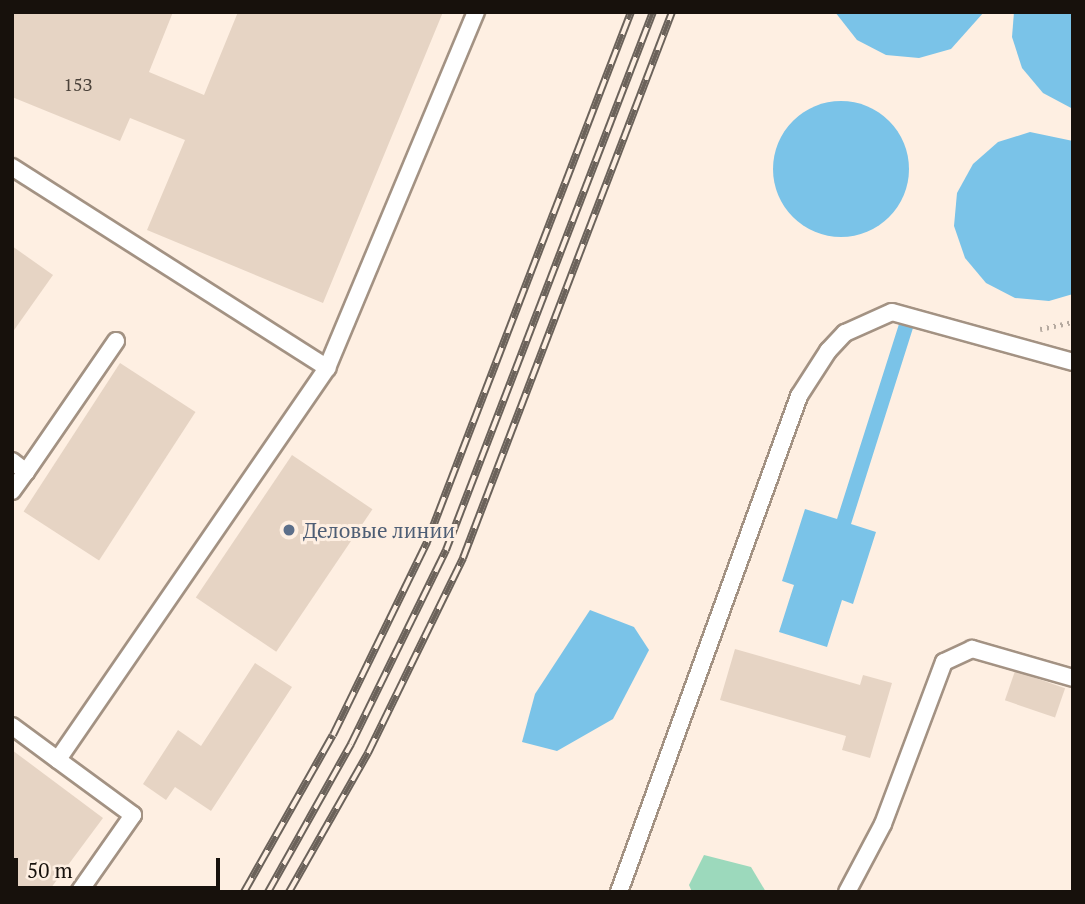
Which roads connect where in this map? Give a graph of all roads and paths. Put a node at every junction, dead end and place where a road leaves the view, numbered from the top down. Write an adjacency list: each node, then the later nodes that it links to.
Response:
1 (476, 12): 5 (lane)
2 (12, 167): 5 (lane)
3 (116, 341): 7 (lane)
4 (1073, 362): 13 (lane)
5 (327, 368): 11 (lane)
6 (12, 461): 7 (lane)
7 (26, 472): 8 (lane)
8 (12, 491)
9 (1073, 678): 14 (lane)
10 (12, 726): 11 (lane)
11 (58, 760): 12 (lane)
12 (79, 892)
13 (619, 892)
14 (847, 892)

